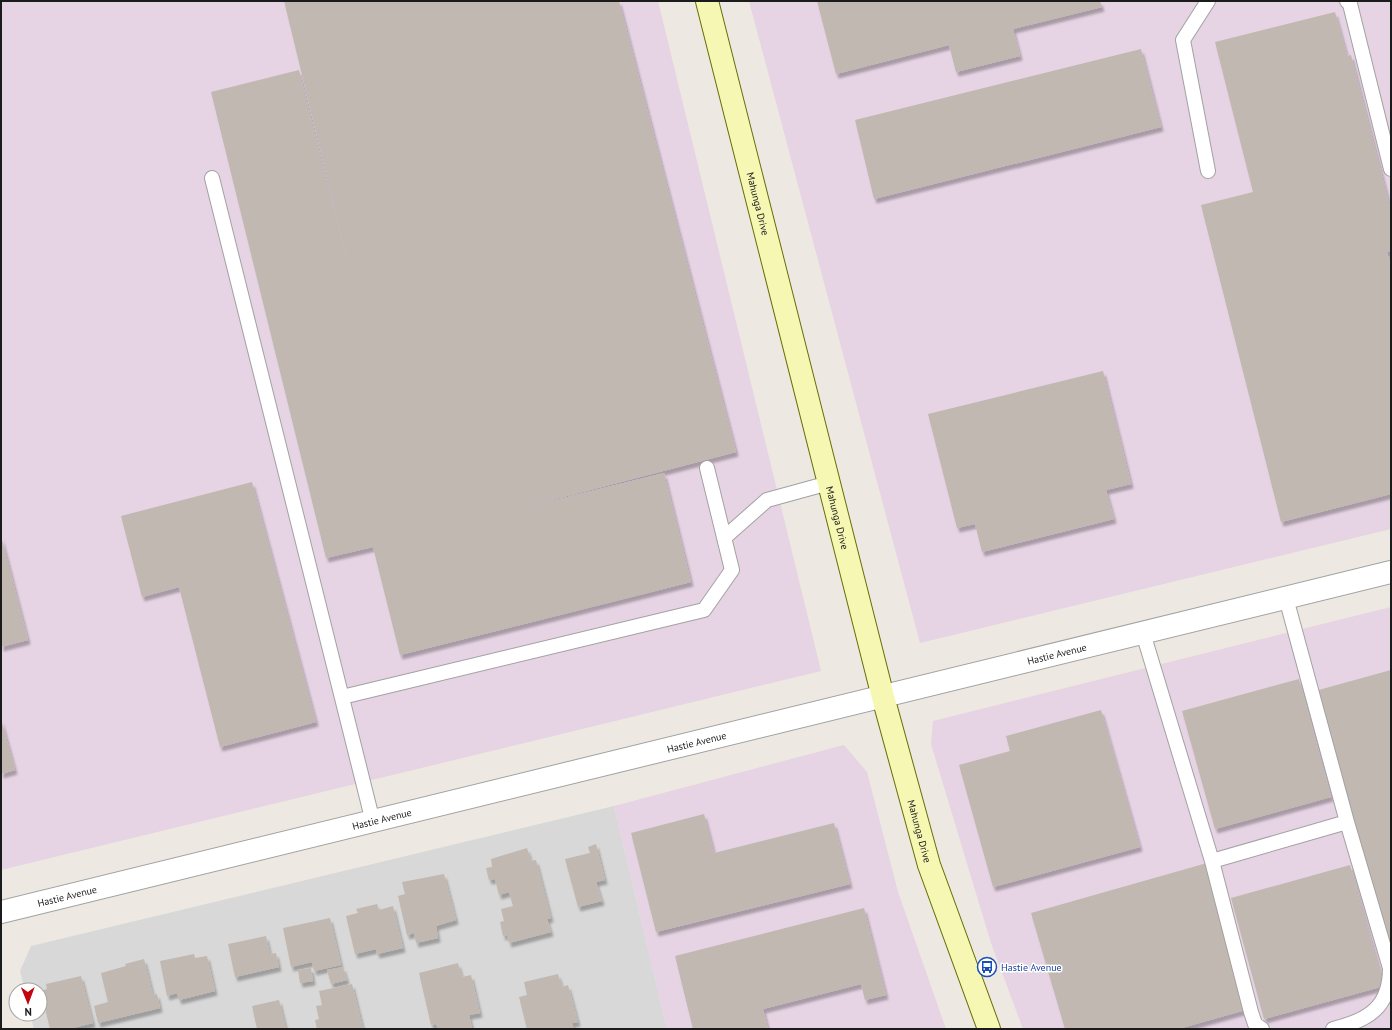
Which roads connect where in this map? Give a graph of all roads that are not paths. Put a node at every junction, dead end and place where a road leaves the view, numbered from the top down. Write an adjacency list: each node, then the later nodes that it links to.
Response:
1 (707, 1): 8 (main road, Mahunga Drive)
2 (1208, 1): 5 (lane)
3 (1347, 1): 4 (lane)
4 (1391, 169)
5 (1208, 171)
6 (212, 178): 13 (lane)
7 (707, 468): 9 (lane)
8 (829, 483): 9 (lane); 14 (main road, Mahunga Drive)
9 (724, 538): 13 (lane)
10 (1391, 572): 11 (street, Hastie Avenue)
11 (1286, 598): 12 (street, Hastie Avenue); 16 (lane)
12 (1143, 633): 14 (street, Hastie Avenue); 17 (lane)
13 (342, 697): 15 (lane)
14 (883, 697): 15 (street, Hastie Avenue); 19 (main road, Mahunga Drive)
15 (373, 822): 18 (street, Hastie Avenue)
16 (1347, 822): 17 (lane); 21 (lane)
17 (1212, 861): 20 (lane)
18 (1, 912)
19 (989, 1029)
20 (1262, 1029)
21 (1333, 1029)

